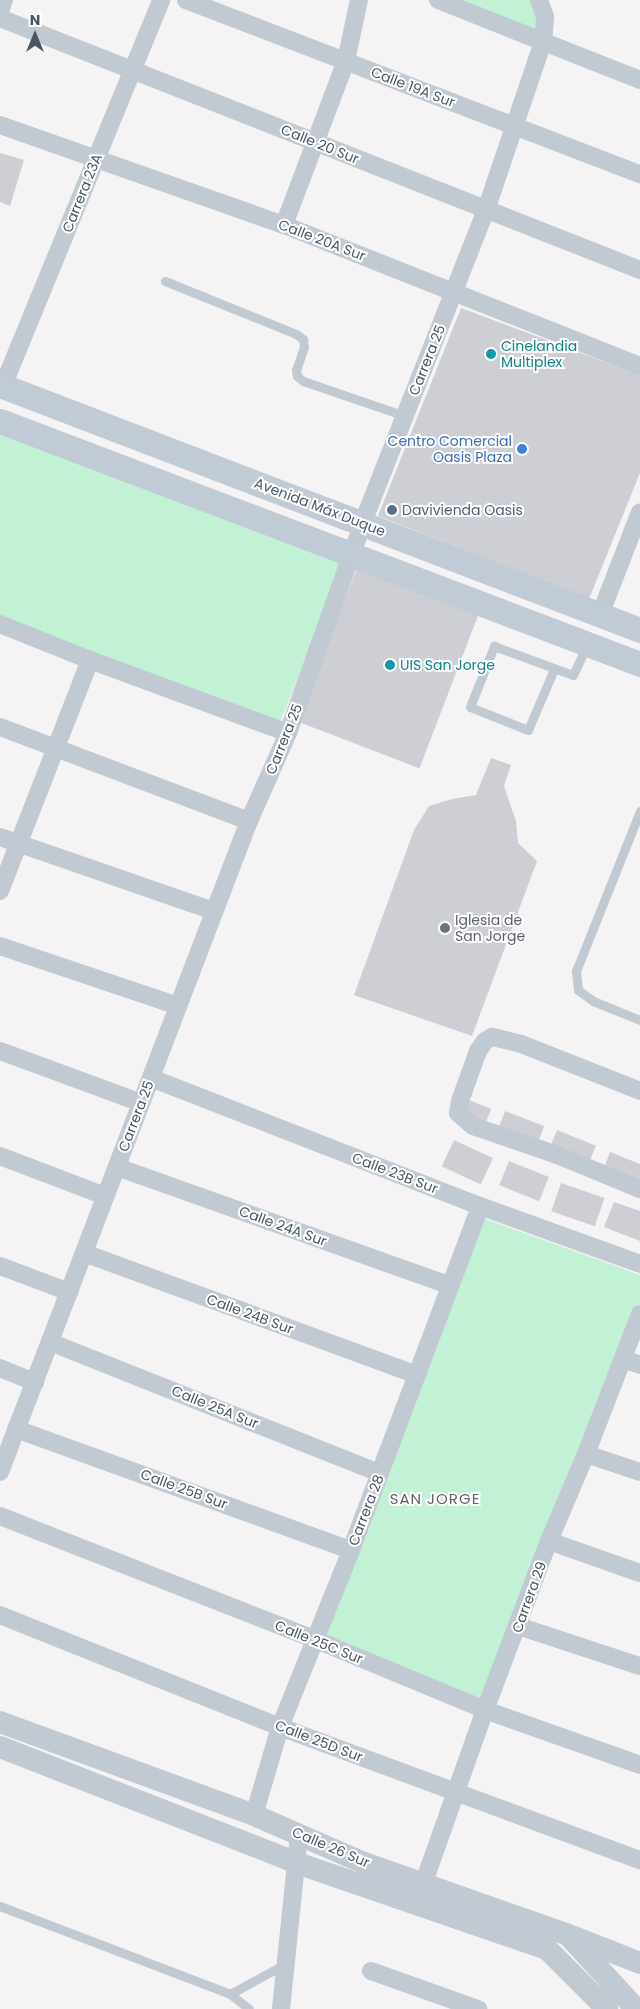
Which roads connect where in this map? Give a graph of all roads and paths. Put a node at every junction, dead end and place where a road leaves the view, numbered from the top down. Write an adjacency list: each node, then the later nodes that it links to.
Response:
1 (4, 0): 7 (street)
2 (161, 0): 11 (street, Carrera 23A)
3 (186, 0): 10 (street, Calle 19A Sur)
4 (359, 0): 10 (street)
5 (438, 0): 9 (street)
6 (539, 0): 9 (street, Carrera 25)
7 (0, 11)
8 (0, 18): 11 (street, Calle 20 Sur)
9 (543, 42): 12 (street); 14 (street, Carrera 25)
10 (346, 61): 14 (street, Calle 19A Sur); 15 (street)
11 (132, 70): 15 (street, Calle 20 Sur); 16 (street, Carrera 23A)
12 (640, 80)
13 (0, 124): 16 (street, Calle 20A Sur)
14 (515, 126): 17 (street, Calle 19A Sur); 18 (street, Carrera 25)
15 (316, 142): 18 (street, Calle 20 Sur); 19 (street)
16 (96, 160): 19 (street, Calle 20A Sur); 24 (street, Carrera 23A)
17 (640, 174)
18 (486, 210): 20 (street, Calle 20 Sur); 22 (street, Carrera 25)
19 (284, 225): 22 (street, Calle 20A Sur)
20 (640, 270)
21 (165, 281): 25 (lane)
22 (453, 292): 23 (street, Calle 20A Sur); 25 (street, Carrera 25)
23 (640, 366)
24 (1, 386): 28 (main road, Avenida Máx Duque)
25 (404, 416): 28 (street, Carrera 25)
26 (0, 421): 29 (main road)
27 (640, 512): 30 (street)
28 (363, 522): 29 (street, Carrera 25); 30 (main road, Avenida Máx Duque)
29 (353, 553): 33 (main road); 38 (street, Carrera 25)
30 (600, 615): 32 (main road, Avenida Máx Duque)
31 (0, 624): 34 (street)
32 (640, 630)
33 (587, 645): 35 (main road); 36 (lane)
34 (90, 660): 38 (street); 39 (street)
35 (640, 664)
36 (554, 669): 36 (lane)
37 (0, 727): 39 (street)
38 (288, 733): 41 (street, Carrera 25)
39 (56, 749): 41 (street); 43 (street)
40 (640, 811): 48 (lane)
41 (249, 821): 45 (street, Carrera 25)
42 (0, 837): 43 (street)
43 (18, 844): 44 (street); 45 (street)
44 (0, 891)
45 (214, 911): 47 (street, Carrera 25)
46 (0, 946): 47 (street)
47 (178, 1006): 50 (street, Carrera 25)
48 (640, 1020)
49 (0, 1051): 52 (street)
50 (151, 1078): 52 (street, Carrera 25); 57 (street, Calle 23B Sur)
51 (640, 1091): 55 (street)
52 (141, 1103): 54 (street, Carrera 25)
53 (0, 1156): 56 (street)
54 (117, 1167): 56 (street, Carrera 25); 61 (street, Calle 24A Sur)
55 (640, 1189)
56 (105, 1196): 58 (street, Carrera 25)
57 (480, 1206): 59 (street, Calle 23B Sur); 61 (street, Carrera 28)
58 (84, 1253): 62 (street, Carrera 25); 68 (street, Calle 24B Sur)
59 (640, 1264)
60 (0, 1266): 62 (street)
61 (449, 1285): 68 (street, Carrera 28)
62 (69, 1292): 64 (street, Carrera 25)
63 (640, 1314): 65 (street, Carrera 29)
64 (50, 1342): 69 (street, Carrera 25); 74 (street, Calle 25A Sur)
65 (623, 1359): 66 (street); 71 (street, Carrera 29)
66 (640, 1365)
67 (0, 1368): 69 (street)
68 (416, 1375): 74 (street, Carrera 28)
69 (35, 1382): 70 (street, Carrera 25)
70 (16, 1429): 72 (street, Carrera 25); 77 (street, Calle 25B Sur)
71 (586, 1454): 73 (street); 76 (street, Carrera 29)
72 (0, 1472)
73 (640, 1472)
74 (380, 1474): 77 (street, Carrera 28)
75 (0, 1516): 81 (street, Calle 25C Sur)
76 (549, 1541): 78 (street); 80 (street, Carrera 29)
77 (351, 1550): 81 (street, Carrera 28)
78 (640, 1573)
79 (0, 1615): 85 (street, Calle 25D Sur)
80 (518, 1626): 82 (street); 83 (street, Carrera 29)
81 (314, 1639): 83 (street, Calle 25C Sur); 85 (street, Carrera 28)
82 (640, 1666)
83 (485, 1710): 87 (street, Calle 25C Sur); 88 (street, Carrera 29)
84 (0, 1722): 89 (street, Calle 26 Sur)
85 (280, 1727): 88 (street, Calle 25D Sur); 89 (street, Carrera 28)
86 (0, 1747): 92 (street, Calle 26 Sur)
87 (640, 1765)
88 (455, 1792): 91 (street, Calle 25D Sur); 93 (street, Carrera 29)
89 (254, 1815): 90 (street, Calle 26 Sur)
90 (299, 1834): 92 (street); 93 (street, Calle 26 Sur)
91 (640, 1860)
92 (297, 1863): 97 (street); 104 (street, Calle 26 Sur)
93 (424, 1882): 95 (street, Calle 26 Sur)
94 (0, 1906): 99 (lane)
95 (568, 1935): 96 (street); 105 (street, Calle 26 Sur)
96 (640, 1963)
97 (286, 1964): 99 (lane); 102 (street)
98 (371, 1971): 100 (street)
99 (230, 1994): 101 (lane)
100 (460, 2006): 103 (street)
101 (249, 2009)
102 (281, 2009)
103 (478, 2009)
104 (607, 2009)
105 (636, 2009)

